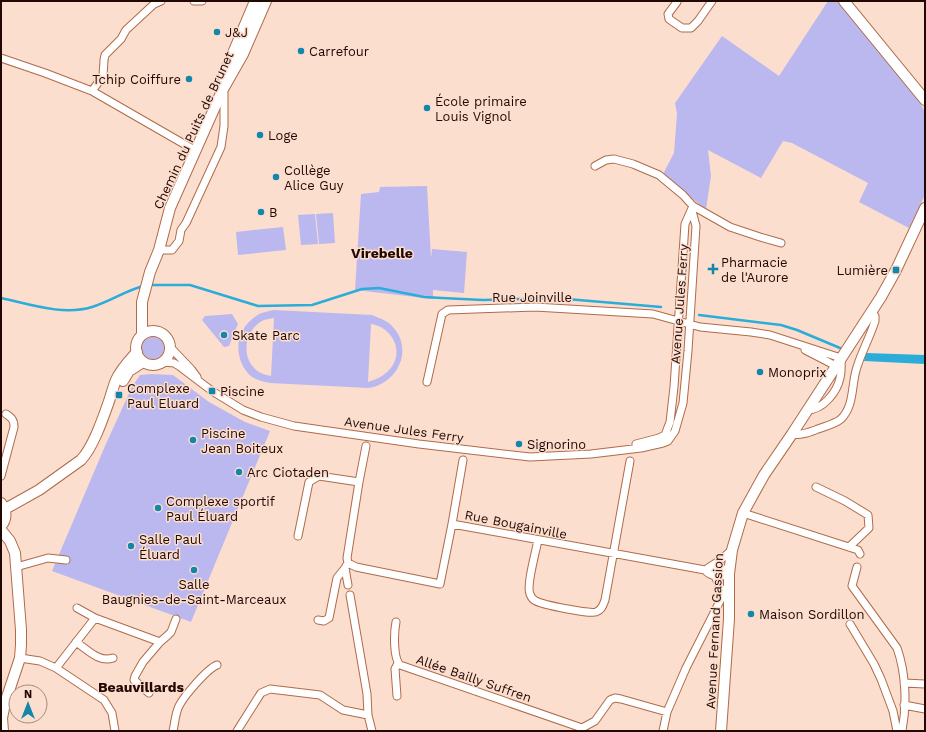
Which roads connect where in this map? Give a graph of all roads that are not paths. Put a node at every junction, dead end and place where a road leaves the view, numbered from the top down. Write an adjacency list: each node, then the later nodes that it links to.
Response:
1 (161, 1): 10 (street)
2 (194, 1): 3 (street)
3 (202, 1)
4 (255, 1): 13 (street, Chemin du Puits de Brunet)
5 (266, 1): 11 (street, Chemin du Puits de Brunet)
6 (712, 1): 8 (street)
7 (844, 1): 12 (street)
8 (677, 2)
9 (1, 58): 10 (street)
10 (92, 91): 13 (street)
11 (222, 91): 18 (street, Chemin du Puits de Brunet); 18 (street)
12 (925, 100)
13 (191, 148): 19 (street, Chemin du Puits de Brunet)
14 (595, 166): 16 (street)
15 (925, 208): 20 (street, Avenue Fernand Gassion)
16 (692, 209): 17 (street); 22 (street, Avenue Jules Ferry); 23 (street, Avenue Jules Ferry)
17 (781, 243)
18 (159, 250): 19 (street, Chemin du Puits de Brunet)
19 (149, 274): 21 (street, Chemin du Puits de Brunet)
20 (871, 312): 30 (street, Avenue Fernand Gassion); 35 (street)
21 (142, 318): 24 (street); 25 (street, Chemin du Puits de Brunet)
22 (679, 321): 23 (street, Rue Joinville); 32 (street, Rue Joinville); 37 (street, Avenue Jules Ferry)
23 (690, 324): 30 (street, Rue Joinville); 37 (street, Avenue Jules Ferry)
24 (152, 331): 25 (street); 26 (street)
25 (142, 336): 27 (street)
26 (171, 348): 29 (street); 31 (street, Avenue Jules Ferry)
27 (137, 352): 28 (street); 33 (street)
28 (143, 362): 29 (street); 33 (street)
29 (164, 362): 31 (street, Avenue Jules Ferry)
30 (838, 362): 35 (street, Avenue Fernand Gassion)
31 (198, 379): 37 (street, Avenue Jules Ferry)
32 (427, 382)
33 (108, 404): 43 (street)
34 (6, 414): 40 (street)
35 (792, 434): 44 (street, Avenue Fernand Gassion)
36 (366, 446): 41 (street)
37 (619, 449)
38 (463, 460): 45 (street)
39 (630, 461): 52 (street)
40 (1, 476)
41 (359, 482): 48 (street); 55 (street)
42 (816, 487): 50 (street)
43 (3, 506): 46 (street)
44 (743, 513): 50 (street); 51 (street, Avenue Fernand Gassion)
45 (452, 524): 49 (street, Rue Bougainville); 55 (street, Rue Bougainville)
46 (1, 526)
47 (1, 530): 56 (street)
48 (298, 536)
49 (538, 540): 52 (street, Rue Bougainville); 52 (street)
50 (850, 547): 53 (street)
51 (732, 550): 58 (street); 59 (street, Avenue Fernand Gassion)
52 (614, 554): 58 (street, Rue Bougainville)
53 (860, 554)
54 (66, 560): 56 (street)
55 (346, 566): 61 (street); 67 (street)
56 (16, 567): 72 (street)
57 (857, 567): 77 (street)
58 (707, 569): 59 (street, Rue Bougainville); 60 (street, Rue Bougainville)
59 (729, 574): 60 (street); 62 (street, Avenue Fernand Gassion)
60 (715, 576): 62 (street, Rue Bougainville)
61 (348, 585)
62 (729, 590): 84 (street); 93 (street, Avenue Fernand Gassion)
63 (350, 595): 85 (street)
64 (77, 608): 65 (street)
65 (95, 618): 70 (street); 71 (street)
66 (176, 619): 71 (street)
67 (318, 620)
68 (396, 622): 74 (street, Allée Bailly Suffren)
69 (850, 624): 94 (street)
70 (76, 642): 73 (street); 76 (street)
71 (160, 642): 79 (street)
72 (20, 658): 76 (street); 81 (street)
73 (113, 658)
74 (398, 663): 80 (street); 86 (street, Allée Bailly Suffren)
75 (217, 664): 89 (street)
76 (56, 668): 88 (street)
77 (904, 682): 78 (street); 82 (street)
78 (925, 684)
79 (149, 693)
80 (397, 696)
81 (3, 703): 87 (street)
82 (904, 706): 83 (street); 95 (street)
83 (925, 709)
84 (667, 712): 86 (street); 92 (street)
85 (368, 715): 90 (street); 91 (street)
86 (581, 729)
87 (3, 731)
88 (116, 731)
89 (173, 731)
90 (237, 731)
91 (372, 731)
92 (663, 731)
93 (721, 731)
94 (897, 731)
95 (902, 731)

